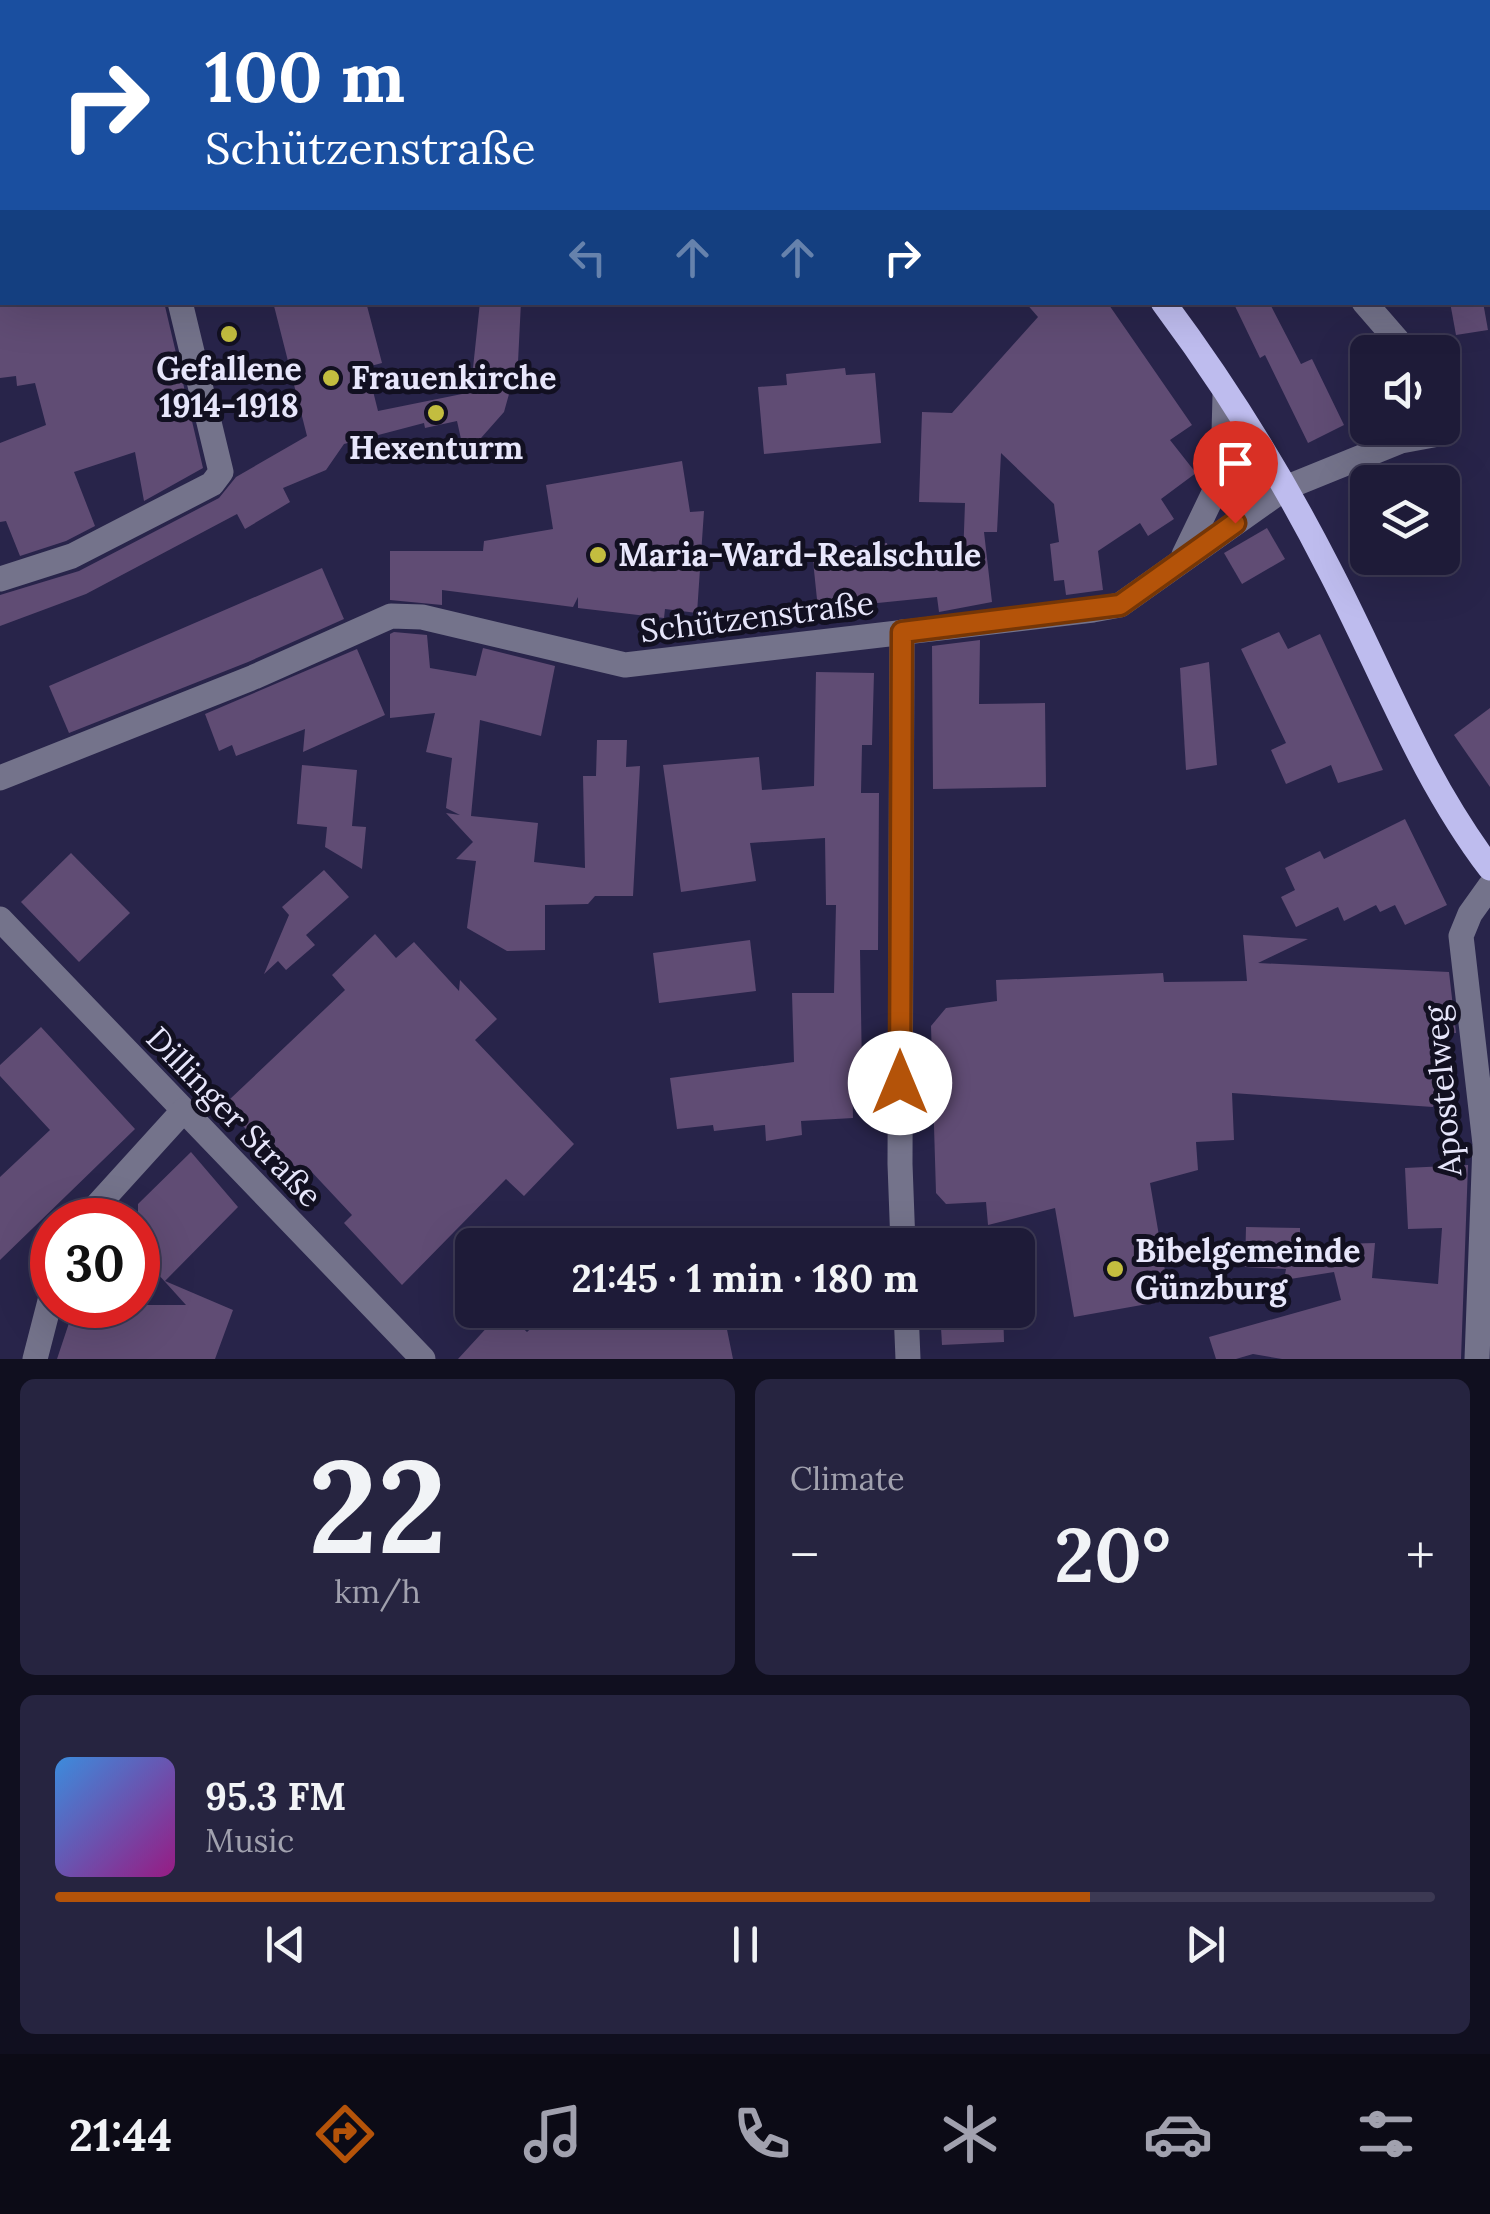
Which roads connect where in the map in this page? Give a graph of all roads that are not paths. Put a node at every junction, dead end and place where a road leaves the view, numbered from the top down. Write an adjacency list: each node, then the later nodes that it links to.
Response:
1 (181, 305): 9 (street)
2 (1165, 305): 5 (main road)
3 (1367, 305): 4 (street)
4 (1393, 335)
5 (1225, 394): 7 (main road); 8 (street, Schützenstraße)
6 (1391, 445): 7 (street, Schützenstraße)
7 (1285, 488): 8 (street, Schützenstraße); 12 (main road)
8 (1182, 559): 10 (street, Schützenstraße)
9 (0, 579)
10 (902, 632): 11 (street, Schützenstraße); 17 (street)
11 (0, 778)
12 (1490, 868)
13 (1490, 886): 23 (street, Apostelweg)
14 (0, 919): 15 (street, Dillinger Straße)
15 (183, 1111): 16 (street); 21 (street, Dillinger Straße)
16 (104, 1198)
17 (902, 1228)
18 (43, 1328): 20 (street)
19 (907, 1328): 22 (street)
20 (36, 1354)
21 (423, 1359)
22 (908, 1359)
23 (1477, 1359)

